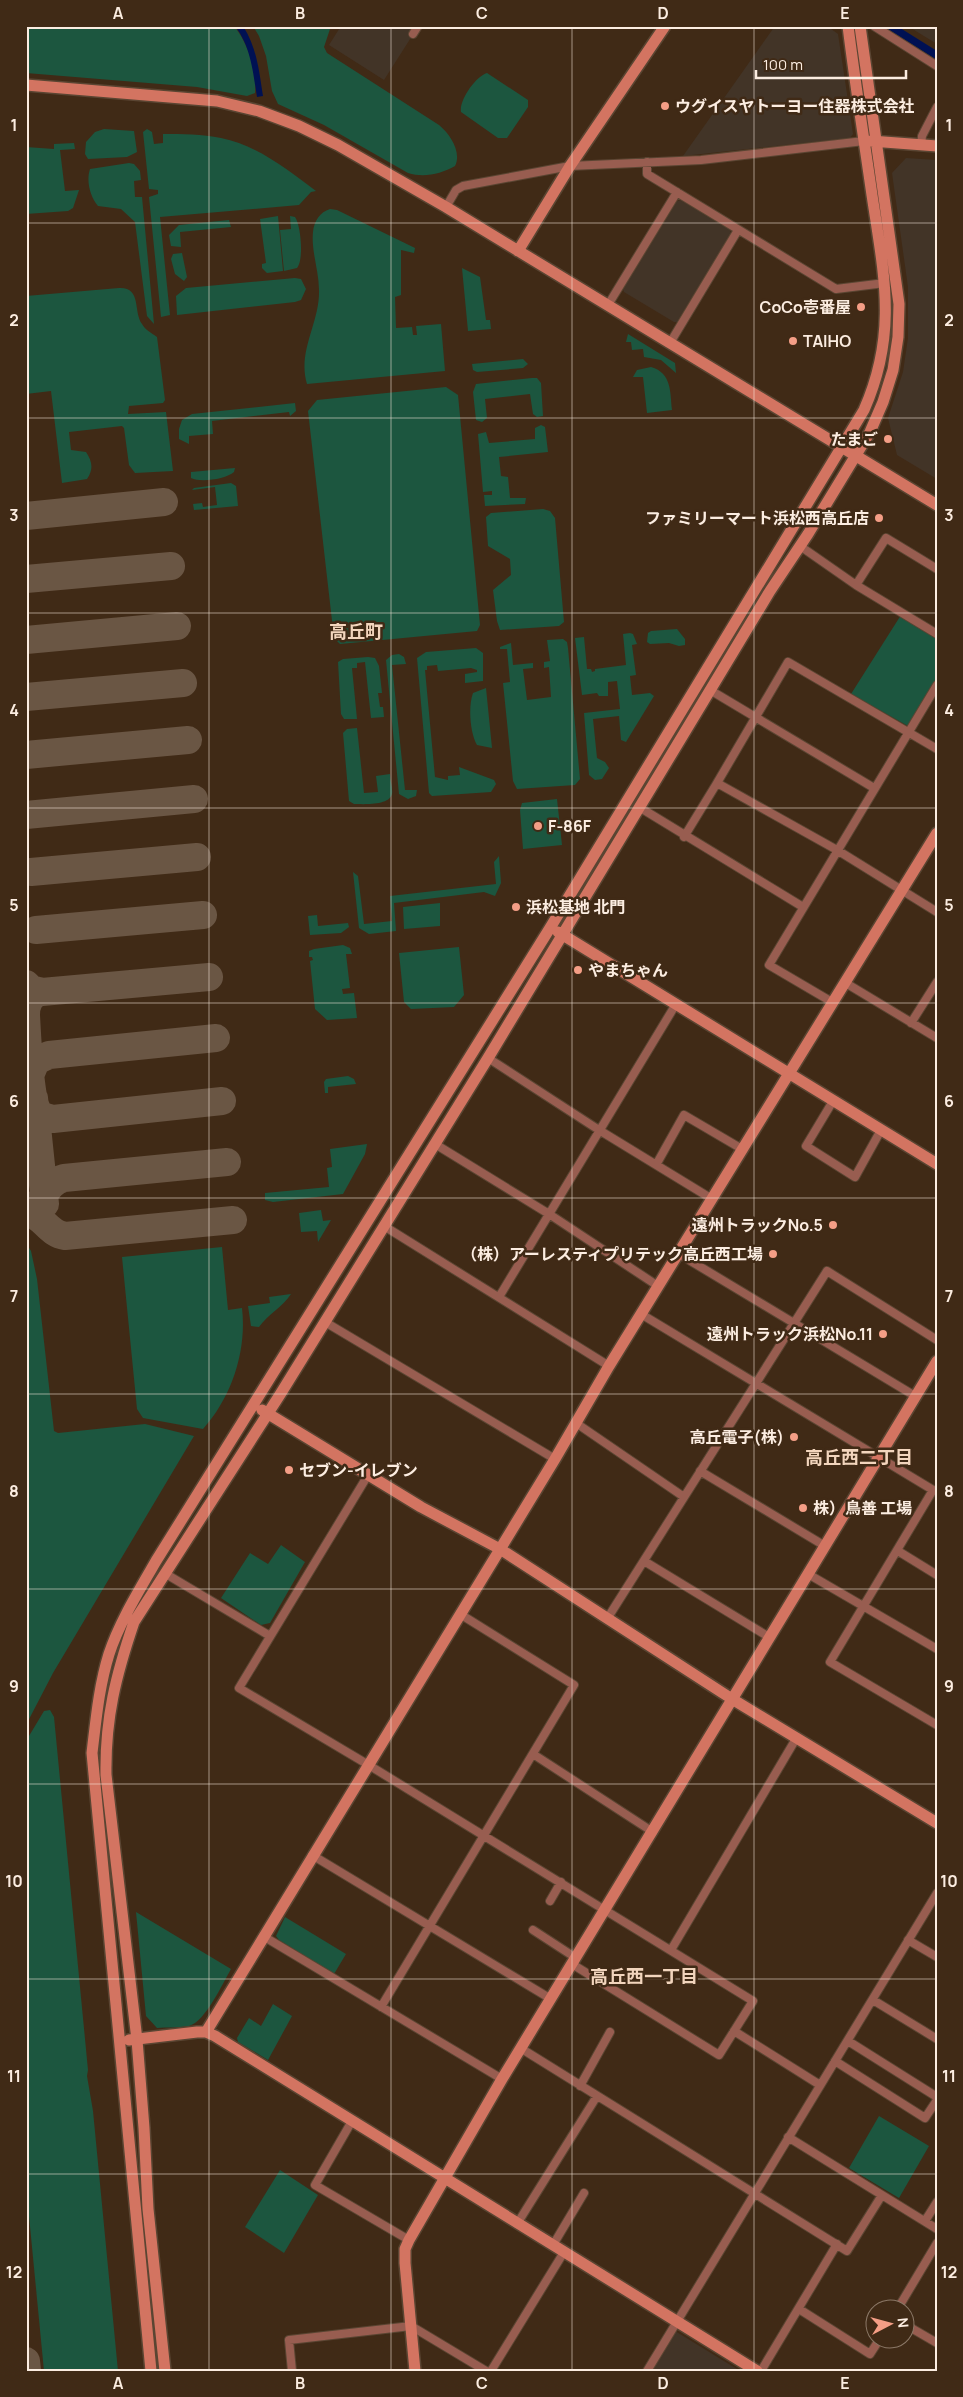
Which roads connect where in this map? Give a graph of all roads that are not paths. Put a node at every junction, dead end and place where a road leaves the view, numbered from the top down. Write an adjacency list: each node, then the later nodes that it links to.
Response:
1 (418, 26): 6 (street)
2 (666, 26): 15 (street)
3 (848, 26): 10 (street)
4 (860, 26): 11 (street)
5 (874, 26): 7 (street)
6 (413, 34)
7 (937, 66)
8 (26, 85): 17 (street)
9 (937, 108): 12 (street)
10 (864, 141): 11 (street); 14 (street); 20 (street)
11 (877, 142): 12 (street); 24 (street)
12 (921, 145): 13 (street)
13 (937, 146)
14 (646, 162): 15 (street); 16 (street)
15 (570, 166): 17 (street); 19 (street)
16 (677, 192): 18 (street); 21 (street)
17 (446, 207): 19 (street)
18 (738, 230): 20 (street); 22 (street)
19 (518, 251): 21 (street)
20 (885, 283): 23 (street)
21 (608, 306): 22 (street)
22 (670, 343): 23 (street)
23 (842, 448): 24 (street); 44 (street)
24 (856, 456): 25 (street); 26 (street)
25 (937, 506)
26 (800, 546): 28 (street); 31 (street)
27 (937, 569): 28 (street)
28 (856, 585): 29 (street)
29 (937, 634)
30 (937, 684): 33 (street)
31 (710, 690): 32 (street); 37 (street)
32 (753, 718): 33 (street); 35 (street); 36 (street)
33 (910, 732): 34 (street); 36 (street)
34 (937, 749)
35 (717, 783): 39 (street); 40 (street)
36 (874, 788): 40 (street)
37 (639, 807): 39 (street); 45 (street)
38 (937, 832): 41 (street)
39 (684, 837): 42 (street)
40 (837, 850): 41 (street); 42 (street)
41 (900, 890): 43 (street); 46 (street)
42 (803, 907): 48 (street)
43 (937, 912)
44 (550, 928): 45 (street); 75 (street)
45 (564, 936): 49 (street); 52 (street)
46 (844, 982): 48 (street); 50 (street)
47 (937, 982): 50 (street)
48 (832, 1002): 53 (street)
49 (676, 1004): 53 (street); 55 (street)
50 (911, 1023): 51 (street)
51 (937, 1038)
52 (488, 1058): 55 (street); 57 (street)
53 (788, 1074): 54 (street); 58 (street)
54 (833, 1101): 56 (street); 56 (street)
55 (599, 1130): 60 (street); 62 (street)
56 (881, 1130): 59 (street)
57 (435, 1144): 62 (street); 63 (street)
58 (742, 1150): 60 (street); 61 (street)
59 (937, 1164)
60 (656, 1165): 61 (street)
61 (712, 1199): 64 (street)
62 (549, 1214): 65 (street); 66 (street)
63 (384, 1226): 66 (street); 68 (street)
64 (679, 1254): 65 (street); 69 (street)
65 (658, 1286): 67 (street)
66 (499, 1296): 72 (street)
67 (641, 1314): 72 (street); 73 (street)
68 (325, 1322): 76 (street); 79 (street)
69 (793, 1323): 70 (street); 73 (street); 74 (street)
70 (937, 1340)
71 (937, 1362): 74 (street)
72 (609, 1366): 77 (street)
73 (754, 1383): 78 (street); 80 (street)
74 (915, 1396): 78 (street)
75 (253, 1406): 76 (street); 126 (street)
76 (268, 1414): 81 (street); 88 (street)
77 (576, 1423): 79 (street); 83 (street)
78 (877, 1458): 82 (street); 84 (street)
79 (555, 1459): 85 (street)
80 (700, 1471): 83 (street); 84 (street)
81 (368, 1475): 85 (street); 94 (street)
82 (936, 1489): 86 (street)
83 (684, 1497): 87 (street)
84 (825, 1546): 89 (street)
85 (500, 1549): 92 (street); 93 (street)
86 (898, 1552): 90 (street); 91 (street)
87 (644, 1561): 93 (street); 95 (street)
88 (166, 1574): 94 (street); 124 (street)
89 (808, 1574): 91 (street); 95 (street)
90 (937, 1575)
91 (864, 1605): 96 (street); 98 (street)
92 (460, 1614): 100 (street); 101 (street)
93 (607, 1619): 97 (street)
94 (270, 1636): 101 (street)
95 (769, 1637): 97 (street)
96 (937, 1649)
97 (732, 1699): 99 (street); 103 (street)
98 (937, 1725)
99 (797, 1737): 102 (street); 114 (street)
100 (533, 1754): 103 (street); 104 (street)
101 (368, 1764): 104 (street); 105 (street)
102 (937, 1823)
103 (653, 1832): 109 (street)
104 (484, 1835): 106 (street); 110 (street)
105 (312, 1855): 110 (street); 112 (street)
106 (561, 1882): 108 (street); 109 (street)
107 (937, 1893): 113 (street)
108 (550, 1901)
109 (606, 1910): 114 (street); 116 (street)
110 (430, 1925): 117 (street); 119 (street)
111 (533, 1930): 116 (street)
112 (263, 1936): 119 (street); 121 (street)
113 (908, 1940): 115 (street); 118 (street)
114 (671, 1950): 120 (street)
115 (937, 1957)
116 (574, 1961): 117 (street); 120 (street)
117 (552, 1999): 127 (street)
118 (873, 2000): 123 (street); 125 (street)
119 (381, 2007): 129 (street)
120 (734, 2031): 130 (street)
121 (206, 2032): 124 (street); 134 (street)
122 (610, 2032): 131 (street)
123 (937, 2039)
124 (137, 2040): 126 (street); 157 (street)
125 (848, 2040): 128 (street); 133 (street)
126 (120, 2041): 156 (street)
127 (522, 2049): 129 (street); 131 (street)
128 (835, 2061): 130 (street); 133 (street)
129 (502, 2079): 136 (street)
130 (820, 2085): 135 (street)
131 (580, 2086): 132 (street)
132 (597, 2096): 138 (street); 142 (street)
133 (937, 2098)
134 (352, 2121): 136 (street); 144 (street)
135 (788, 2137): 138 (street); 139 (street)
136 (446, 2179): 142 (street); 144 (street)
137 (584, 2192): 147 (street)
138 (753, 2194): 146 (street); 151 (street)
139 (882, 2196): 141 (street); 146 (street)
140 (937, 2202): 141 (street)
141 (925, 2221): 143 (street)
142 (517, 2224): 147 (street)
143 (937, 2229)
144 (408, 2240): 152 (street)
145 (937, 2243): 149 (street)
146 (837, 2244): 150 (street)
147 (553, 2245): 148 (street)
148 (564, 2252): 151 (street); 161 (street)
149 (903, 2300)
150 (798, 2309): 155 (street); 164 (street)
151 (677, 2322): 162 (street); 163 (street)
152 (411, 2326): 158 (street); 159 (street); 160 (street)
153 (916, 2330): 154 (street)
154 (937, 2343)
155 (873, 2350)
156 (151, 2371)
157 (165, 2371)
158 (292, 2371)
159 (416, 2371)
160 (486, 2371)
161 (490, 2371)
162 (647, 2371)
163 (757, 2371)
164 (761, 2371)

